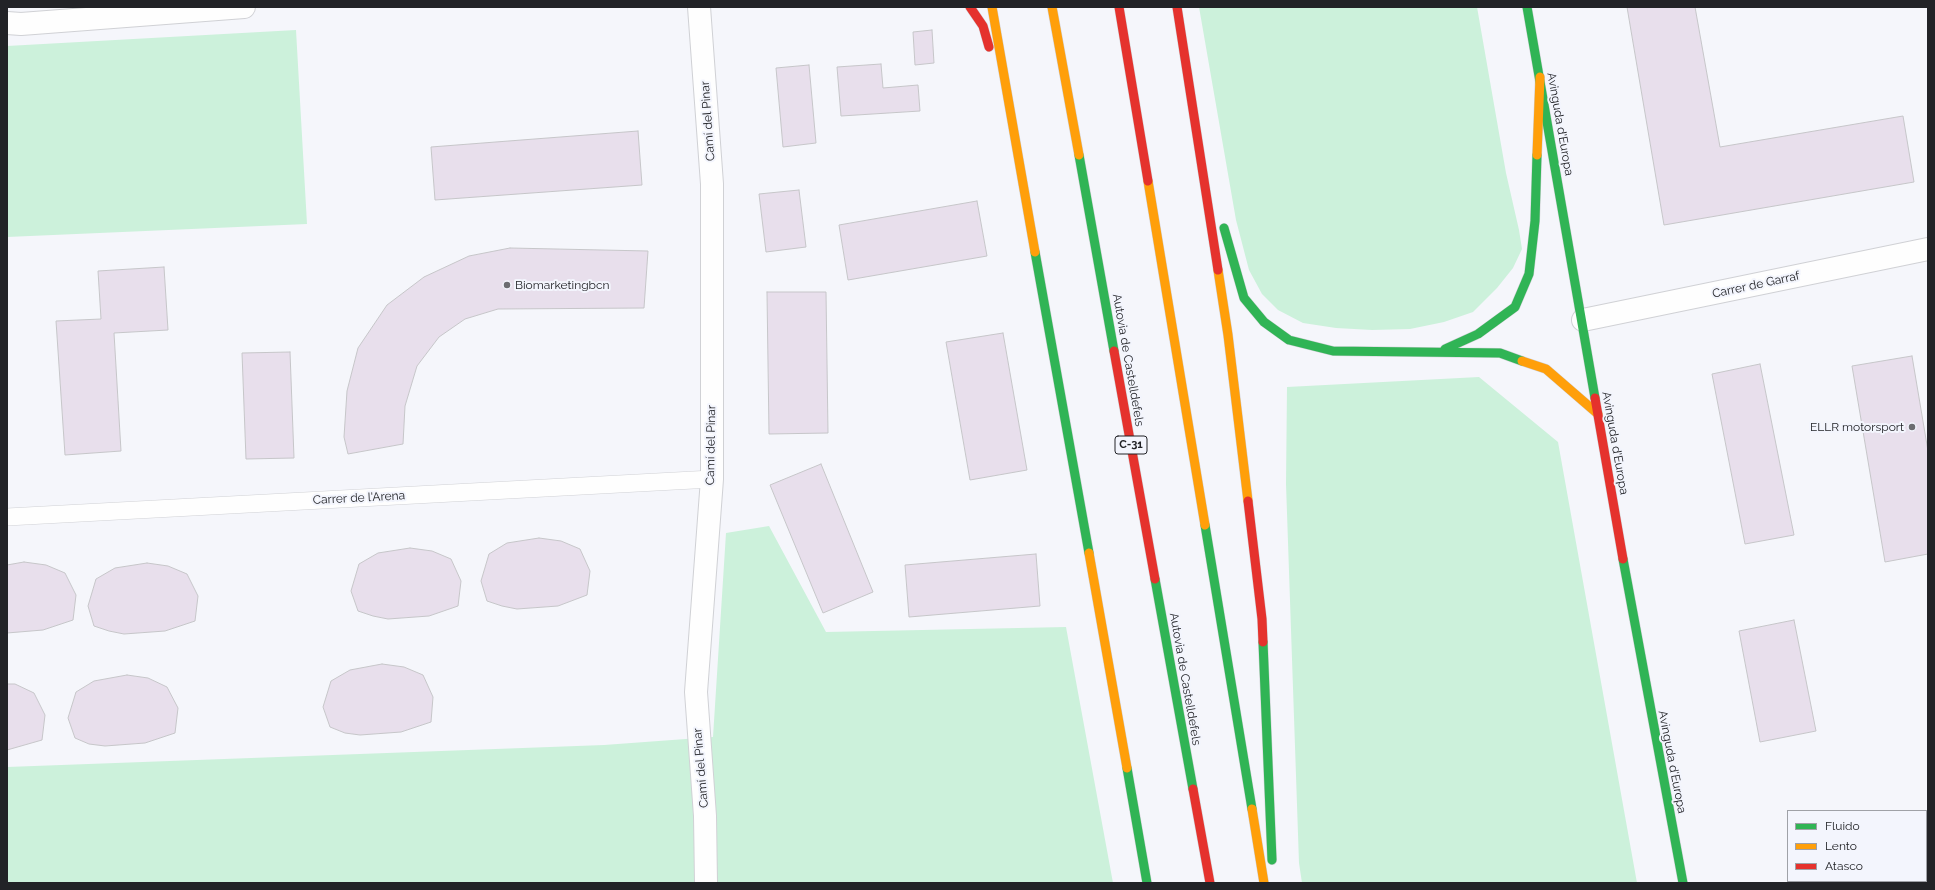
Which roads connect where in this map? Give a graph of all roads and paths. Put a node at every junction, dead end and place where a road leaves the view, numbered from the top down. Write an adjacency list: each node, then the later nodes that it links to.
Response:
1 (244, 7): 9 (street)
2 (699, 7): 19 (street, Camí del Pinar)
3 (970, 7): 12 (main road)
4 (992, 7): 12 (main road)
5 (1052, 7): 24 (main road, Autovia de Castelldefels / C-31)
6 (1119, 7): 25 (main road)
7 (1177, 7): 11 (main road)
8 (1527, 7): 10 (main road, Avinguda d'Europa)
9 (7, 23)
10 (1540, 77): 16 (main road, Avinguda d'Europa); 17 (main road)
11 (1191, 102): 13 (main road); 21 (main road)
12 (1011, 117): 23 (main road)
13 (1214, 182)
14 (1222, 217): 17 (main road)
15 (1928, 249): 16 (street, Carrer de Garraf)
16 (1583, 320): 18 (main road, Avinguda d'Europa)
17 (1440, 351): 18 (main road)
18 (1598, 414): 26 (main road, Avinguda d'Europa)
19 (712, 479): 20 (lane, Carrer de l'Arena); 22 (street, Camí del Pinar)
20 (7, 517)
21 (1272, 875)
22 (706, 883)
23 (1147, 883)
24 (1210, 883)
25 (1264, 883)
26 (1683, 883)

